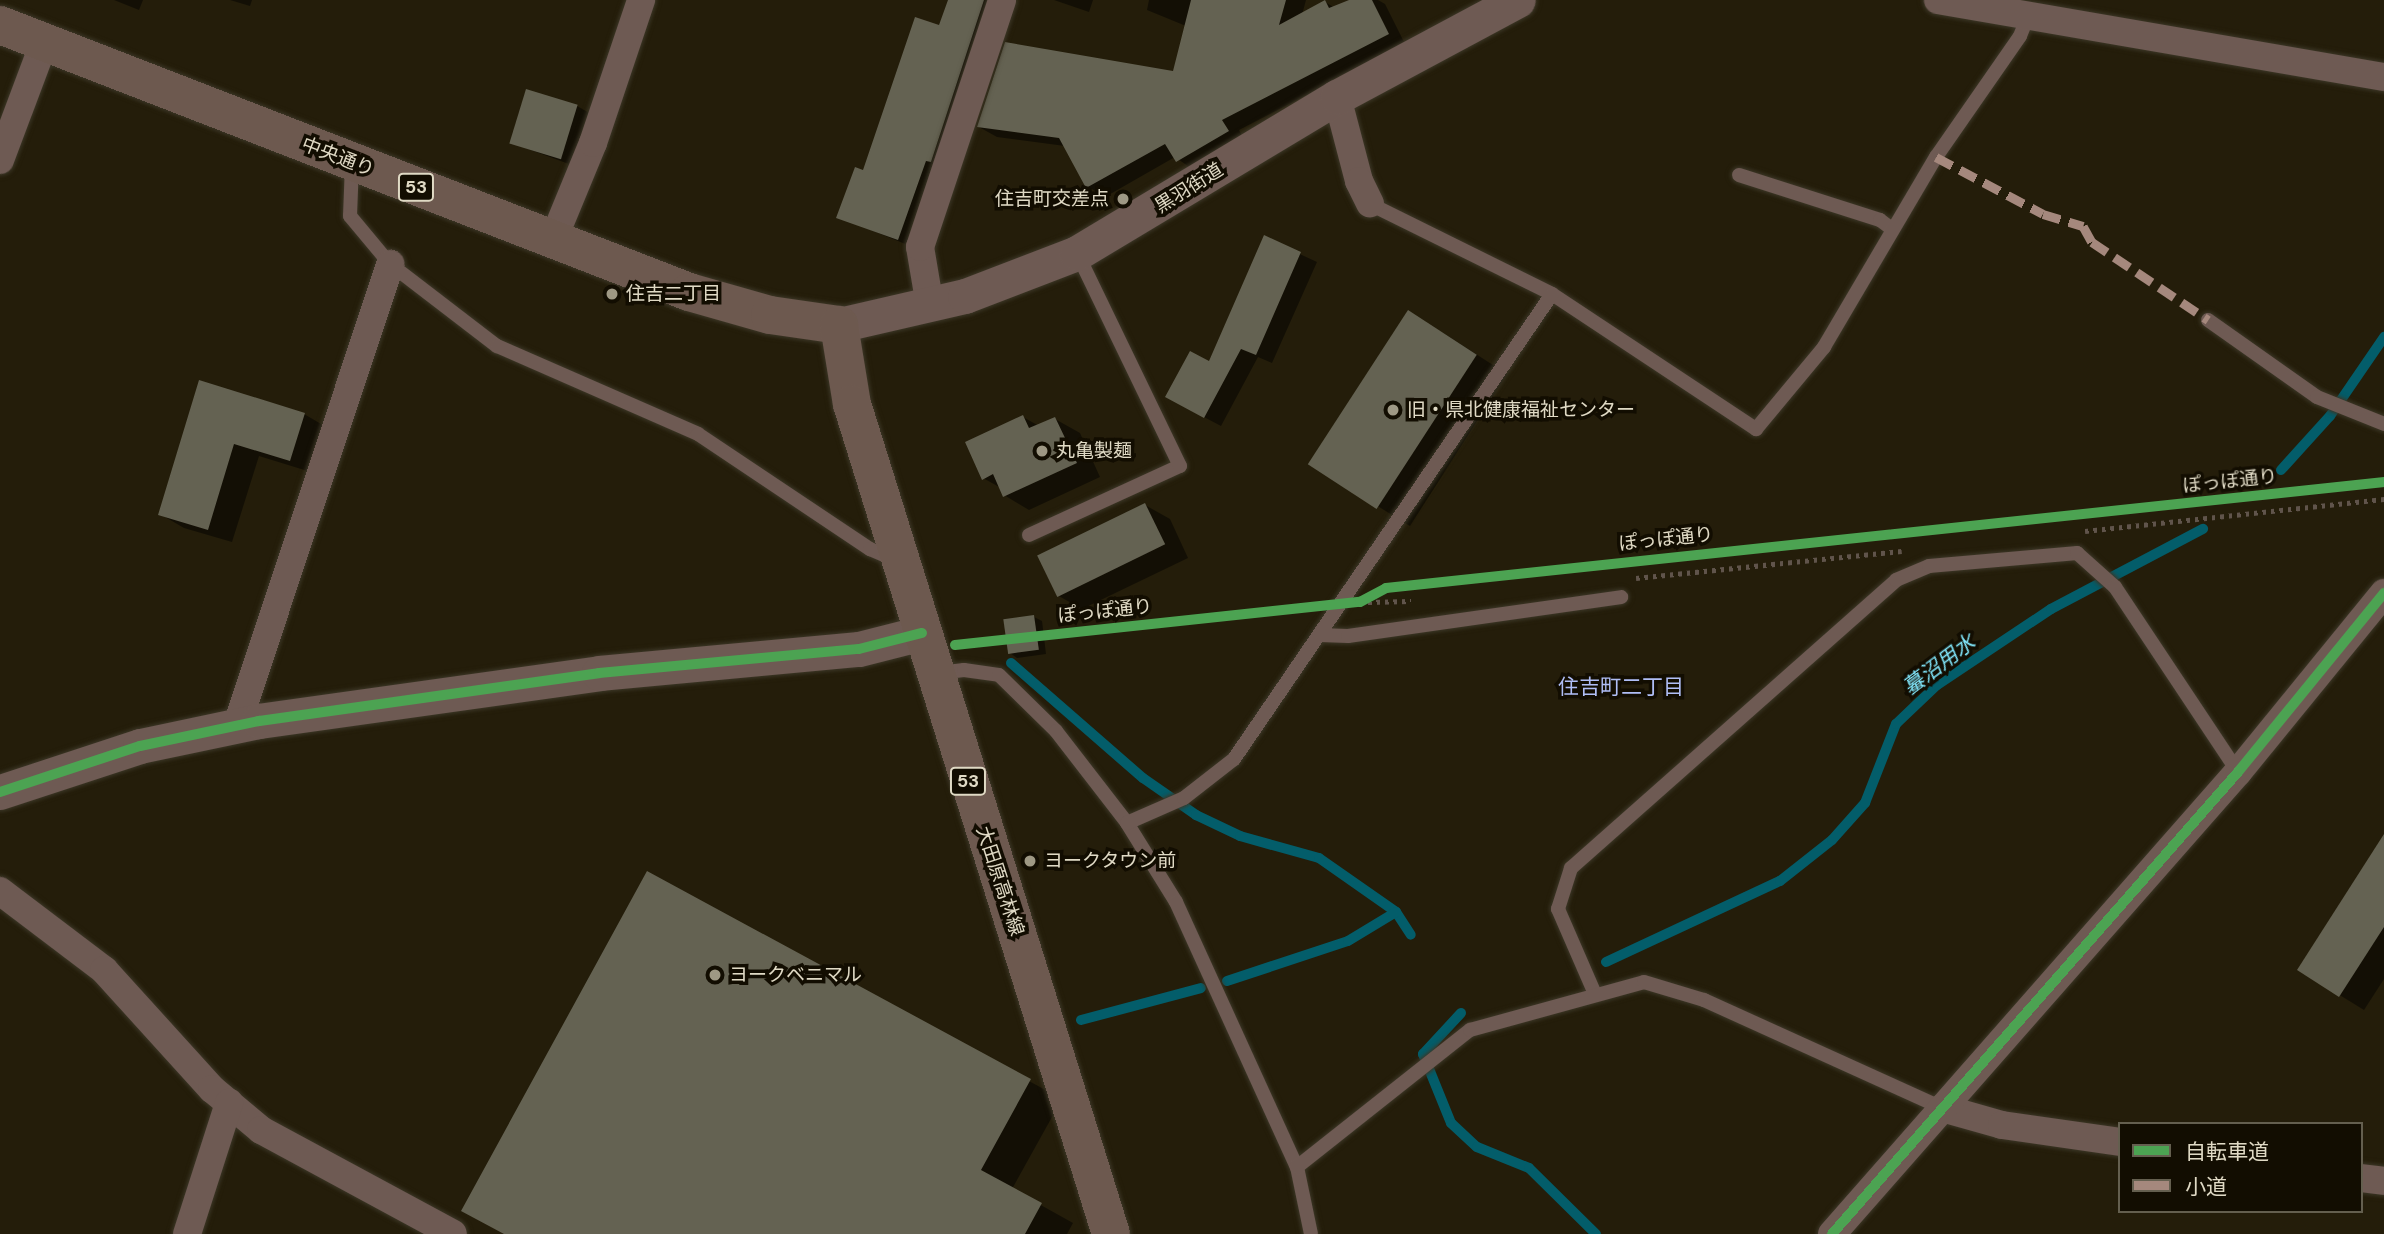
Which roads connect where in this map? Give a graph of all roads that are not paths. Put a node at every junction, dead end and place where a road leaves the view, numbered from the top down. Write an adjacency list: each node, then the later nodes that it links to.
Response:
1 (641, 0): 15 (street)
2 (1002, 0): 19 (street)
3 (1518, 0): 9 (street, 黒羽街道)
4 (1938, 0): 5 (street)
5 (2028, 16): 8 (street); 14 (lane)
6 (0, 25): 7 (main road, 中央通り / 53)
7 (44, 43): 10 (street); 11 (main road, 中央通り / 53)
8 (2384, 77)
9 (1337, 97): 13 (street); 16 (street, 黒羽街道)
10 (0, 160)
11 (352, 162): 15 (main road, 中央通り / 53); 17 (lane)
12 (1739, 175): 14 (lane)
13 (1370, 204): 18 (lane)
14 (1892, 229): 18 (lane)
15 (553, 240): 21 (main road, 中央通り / 53)
16 (1077, 253): 19 (street, 黒羽街道); 23 (lane)
17 (390, 264): 24 (lane); 30 (street)
18 (1552, 294): 28 (lane)
19 (930, 306): 21 (street, 黒羽街道)
20 (2208, 320): 22 (lane)
21 (839, 325): 24 (main road, 大田原高林線 / 53)
22 (2384, 424)
23 (1029, 535)
24 (900, 561): 27 (main road, 大田原高林線 / 53)
25 (2384, 593): 31 (street)
26 (1621, 597): 28 (lane)
27 (922, 634): 29 (main road, 大田原高林線 / 53); 30 (street)
28 (1320, 635): 33 (lane)
29 (934, 674): 33 (lane); 44 (main road, 大田原高林線 / 53)
30 (237, 725): 32 (street)
31 (2238, 772): 35 (lane); 37 (street)
32 (0, 792)
33 (1127, 823): 39 (lane)
34 (0, 891): 36 (street)
35 (1595, 994): 37 (lane); 39 (lane)
36 (229, 1103): 42 (street); 43 (street)
37 (1942, 1108): 38 (street); 46 (street)
38 (2118, 1142)
39 (1297, 1167): 45 (lane)
40 (2363, 1178): 41 (street)
41 (2384, 1181)
42 (187, 1234)
43 (453, 1234)
44 (1111, 1234)
45 (1311, 1234)
46 (1832, 1234)

